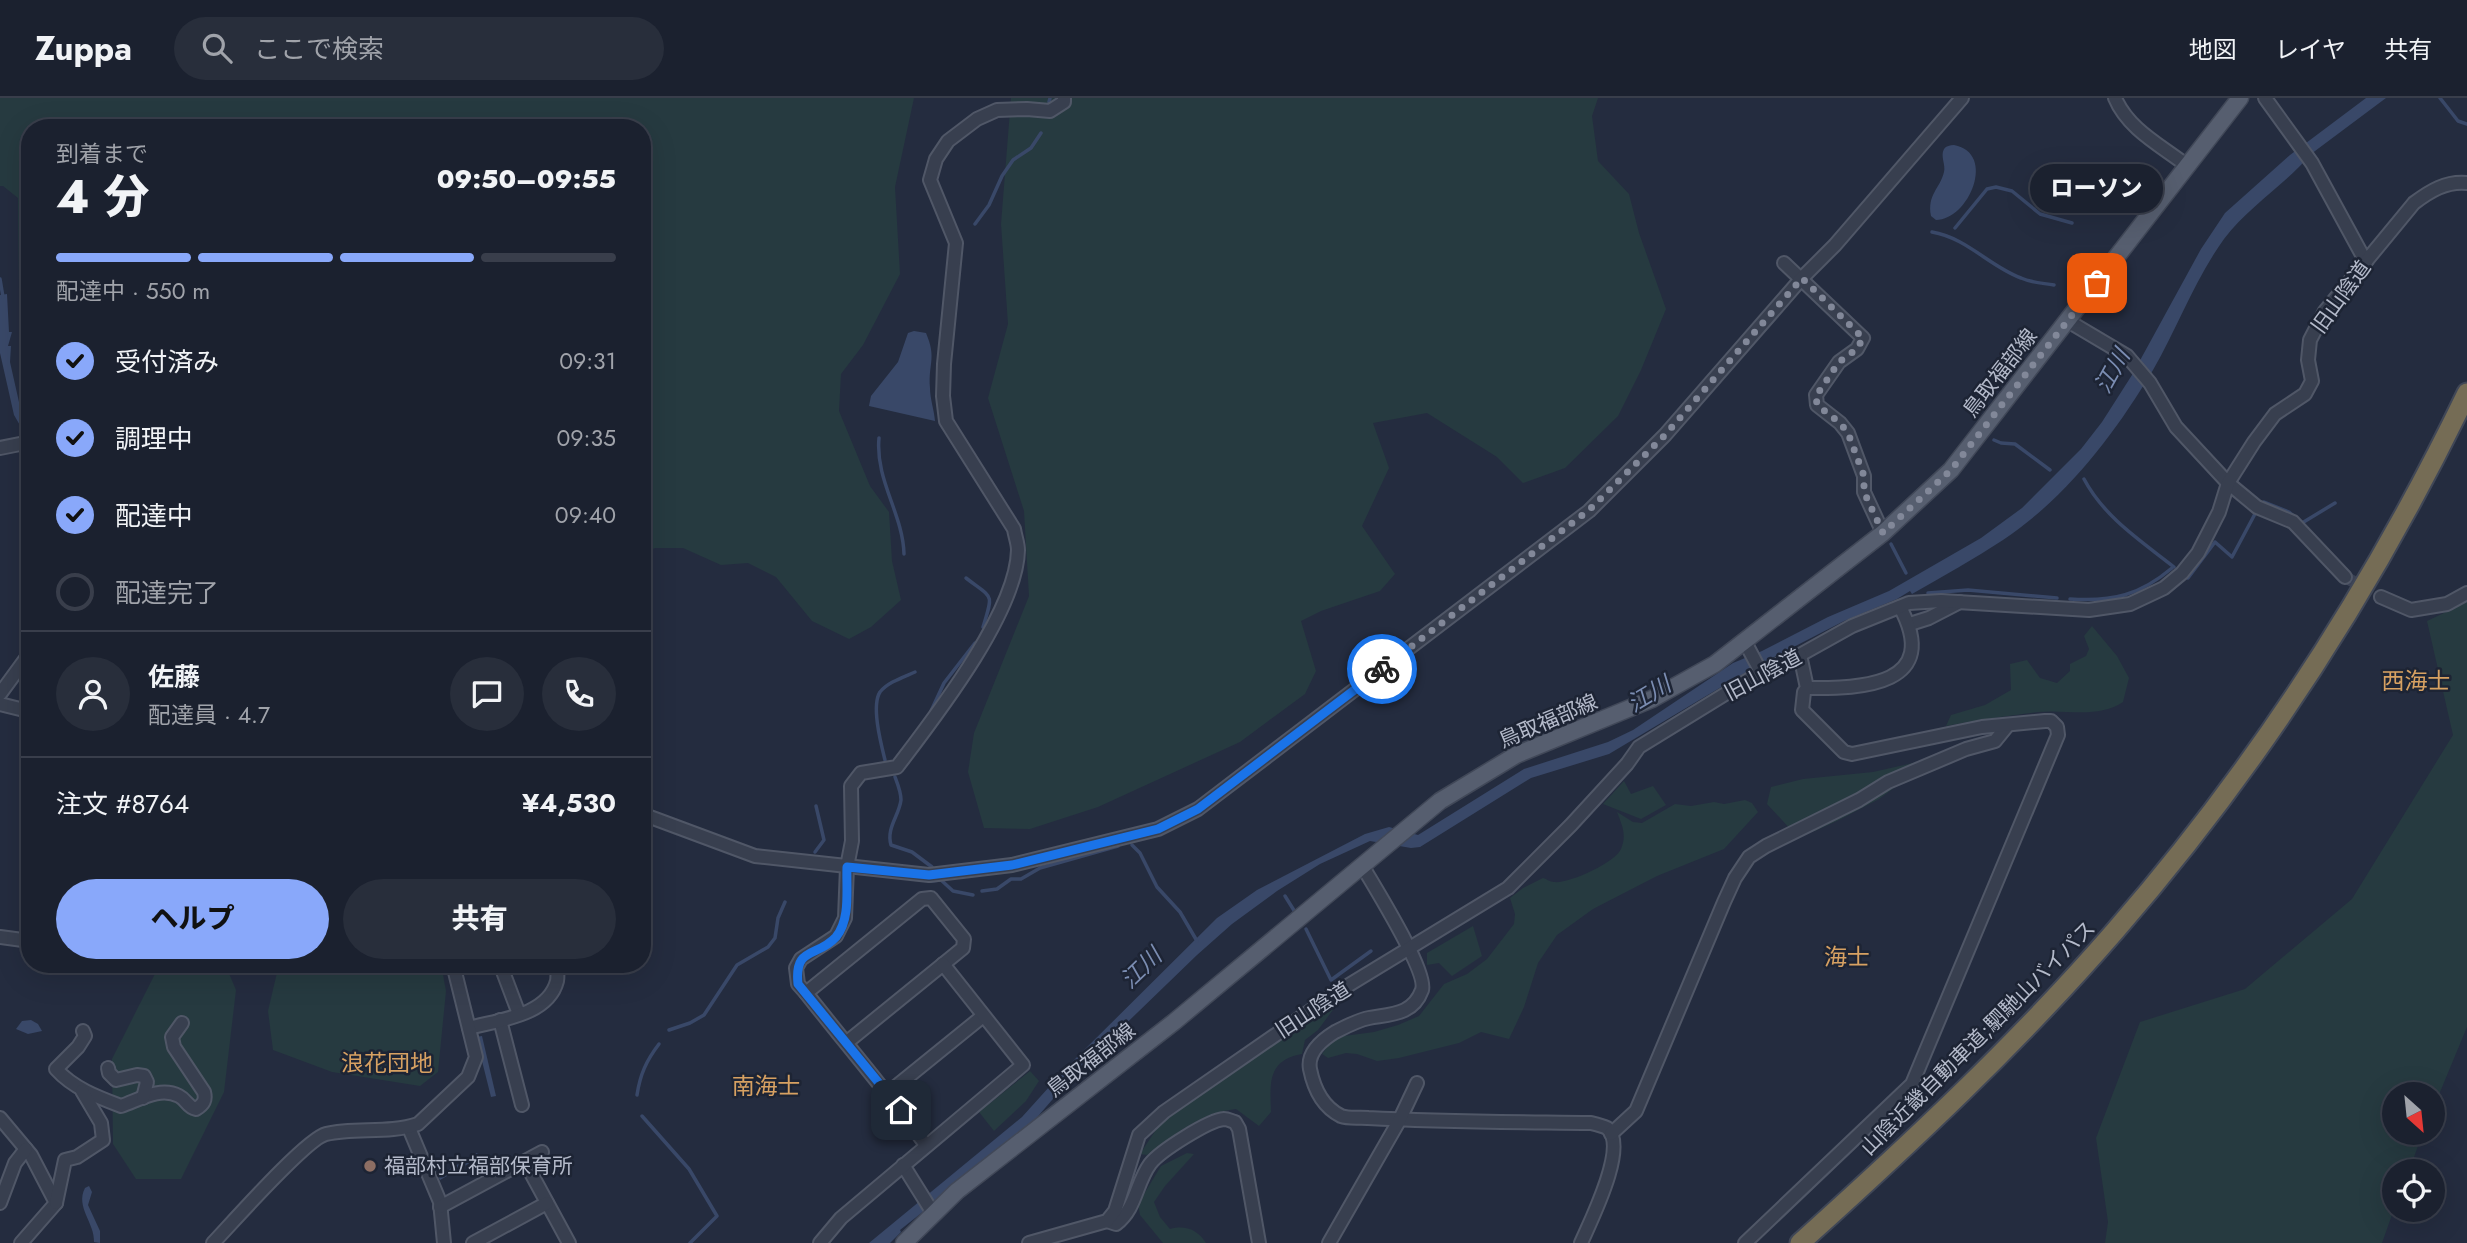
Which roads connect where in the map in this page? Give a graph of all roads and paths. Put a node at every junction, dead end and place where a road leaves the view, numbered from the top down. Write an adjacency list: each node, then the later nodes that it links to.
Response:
1 (1064, 98): 34 (street)
2 (1962, 98): 10 (street)
3 (2115, 98): 6 (street)
4 (2240, 98): 6 (main road, 鳥取福部線)
5 (2265, 98): 8 (street)
6 (2186, 165): 11 (main road, 鳥取福部線)
7 (2467, 183): 8 (street, 旧山陰道)
8 (2366, 262): 16 (street, 旧山陰道)
9 (1784, 263): 10 (street)
10 (1802, 278): 17 (street); 34 (street)
11 (2068, 321): 16 (street); 17 (main road, 鳥取福部線)
12 (2467, 393): 84 (highway, 山陰近畿自動車道;駟馳山バイパス)
13 (2467, 407): 85 (highway, 山陰近畿自動車道;駟馳山バイパス)
14 (21, 444): 15 (street)
15 (0, 448)
16 (2228, 483): 18 (street); 21 (street, 旧山陰道)
17 (1883, 533): 24 (main road, 鳥取福部線)
18 (2344, 577)
19 (2467, 593): 20 (street)
20 (2381, 597)
21 (1961, 601): 22 (street, 旧山陰道); 23 (street)
22 (1900, 607): 23 (street); 25 (street, 旧山陰道)
23 (1910, 624): 28 (street)
24 (1748, 647): 27 (street); 35 (main road, 鳥取福部線)
25 (1800, 655): 27 (street, 旧山陰道); 28 (street)
26 (21, 665): 29 (street)
27 (1760, 671): 38 (street, 旧山陰道)
28 (1807, 688): 32 (street)
29 (0, 694)
30 (0, 704): 31 (street)
31 (21, 709)
32 (2008, 725): 60 (street); 83 (street)
33 (651, 817): 34 (street)
34 (847, 867): 43 (street)
35 (1363, 867): 38 (street); 70 (main road, 鳥取福部線)
36 (0, 937): 37 (street)
37 (21, 940)
38 (1409, 950): 58 (street); 71 (street, 旧山陰道)
39 (943, 964): 43 (street); 45 (street); 50 (street)
40 (455, 973): 48 (street)
41 (504, 973): 44 (street)
42 (557, 973): 44 (street)
43 (806, 993): 50 (street)
44 (519, 1014): 46 (street)
45 (983, 1016): 54 (street); 61 (street)
46 (500, 1020): 48 (street); 56 (street)
47 (182, 1023): 55 (street)
48 (468, 1028): 59 (street)
49 (83, 1031): 53 (street)
50 (846, 1043): 54 (street)
51 (108, 1068): 55 (street)
52 (1417, 1083): 58 (street)
53 (80, 1088): 55 (street); 67 (street)
54 (888, 1093): 61 (street)
55 (143, 1098)
56 (522, 1105)
57 (0, 1118): 62 (street)
58 (1399, 1121): 60 (street); 81 (street)
59 (409, 1128): 69 (street); 74 (street)
60 (1611, 1134): 82 (street)
61 (926, 1144): 65 (street)
62 (26, 1149): 66 (street); 67 (street)
63 (542, 1152): 64 (street)
64 (525, 1162): 68 (street); 69 (street)
65 (903, 1165): 70 (street); 77 (street)
66 (0, 1203)
67 (56, 1203): 73 (street)
68 (547, 1203): 72 (street); 76 (street)
69 (440, 1207): 75 (street)
70 (933, 1213): 78 (main road, 鳥取福部線)
71 (1107, 1221): 79 (street); 80 (street)
72 (565, 1242)
73 (21, 1243)
74 (213, 1243)
75 (444, 1243)
76 (472, 1243)
77 (820, 1243)
78 (904, 1243)
79 (1029, 1243)
80 (1259, 1243)
81 (1329, 1243)
82 (1581, 1243)
83 (1745, 1243)
84 (1800, 1243)
85 (1814, 1243)

